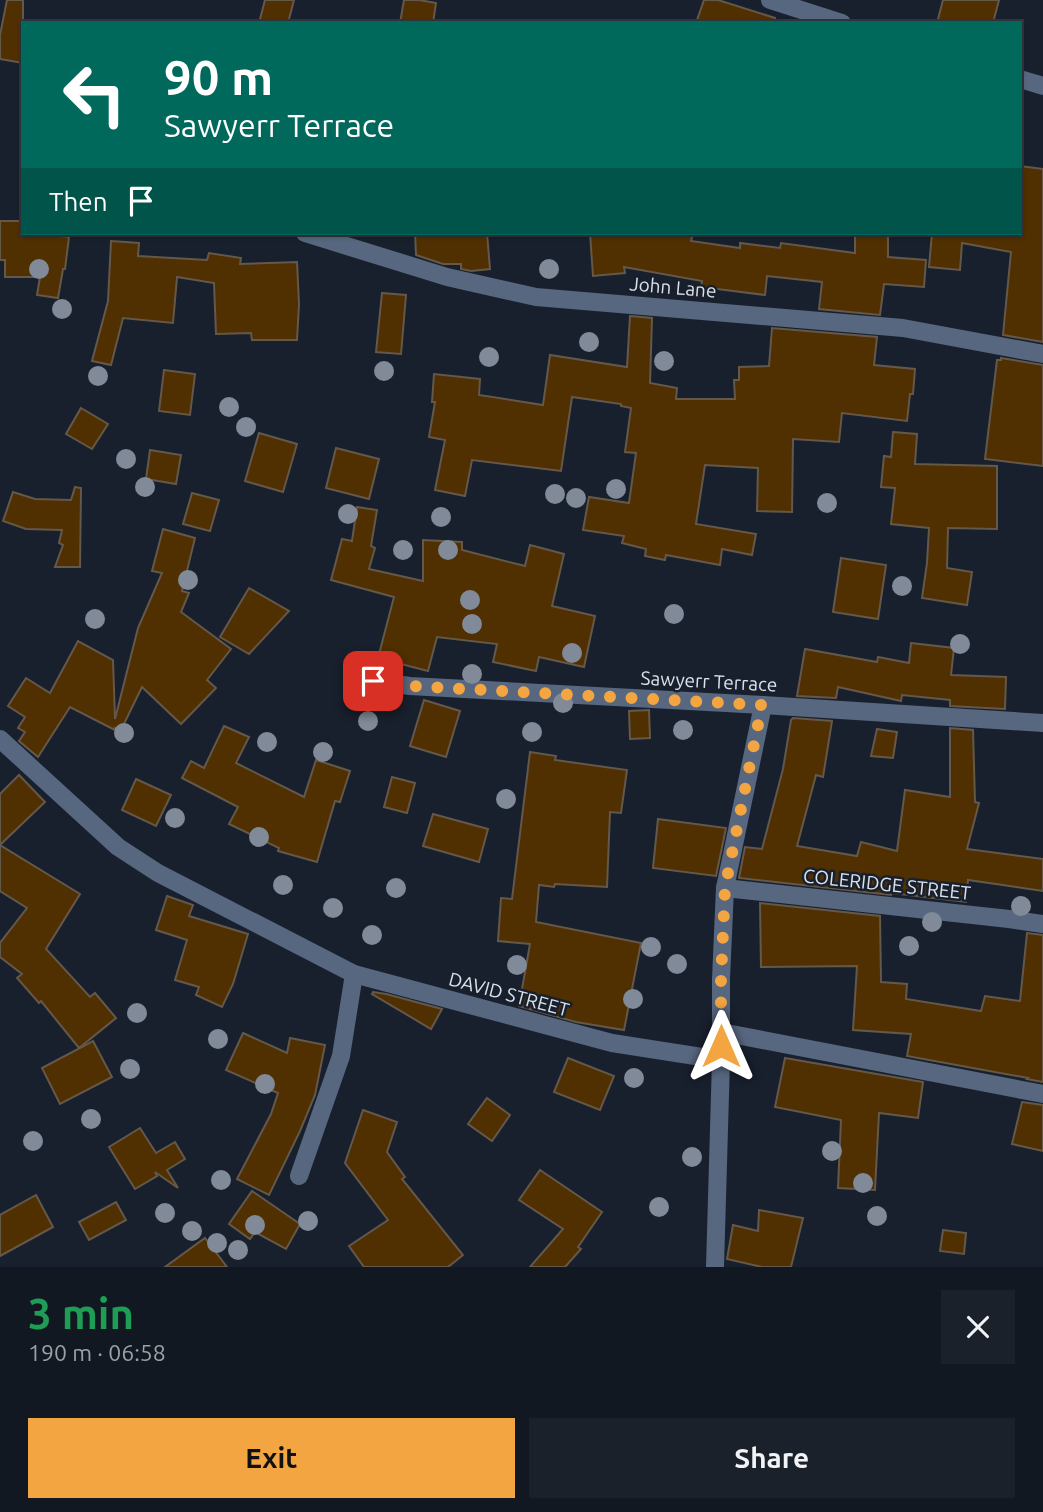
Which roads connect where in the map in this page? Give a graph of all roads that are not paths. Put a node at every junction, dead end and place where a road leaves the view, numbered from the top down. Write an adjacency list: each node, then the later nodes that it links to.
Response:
1 (770, 0): 2 (street)
2 (836, 21)
3 (1022, 80): 4 (street)
4 (1043, 86)
5 (311, 235): 6 (street, John Lane)
6 (1043, 354)
7 (373, 681): 8 (street, Sawyerr Terrace)
8 (762, 705): 9 (street, Sawyerr Terrace); 11 (street)
9 (1043, 723)
10 (0, 740): 13 (street, DAVID STREET)
11 (725, 888): 12 (street, COLERIDGE STREET); 14 (street)
12 (1043, 924)
13 (354, 974): 15 (street, DAVID STREET); 17 (street)
14 (721, 1032): 15 (street); 16 (street)
15 (721, 1060): 18 (street)
16 (1043, 1094)
17 (299, 1176)
18 (715, 1267)

